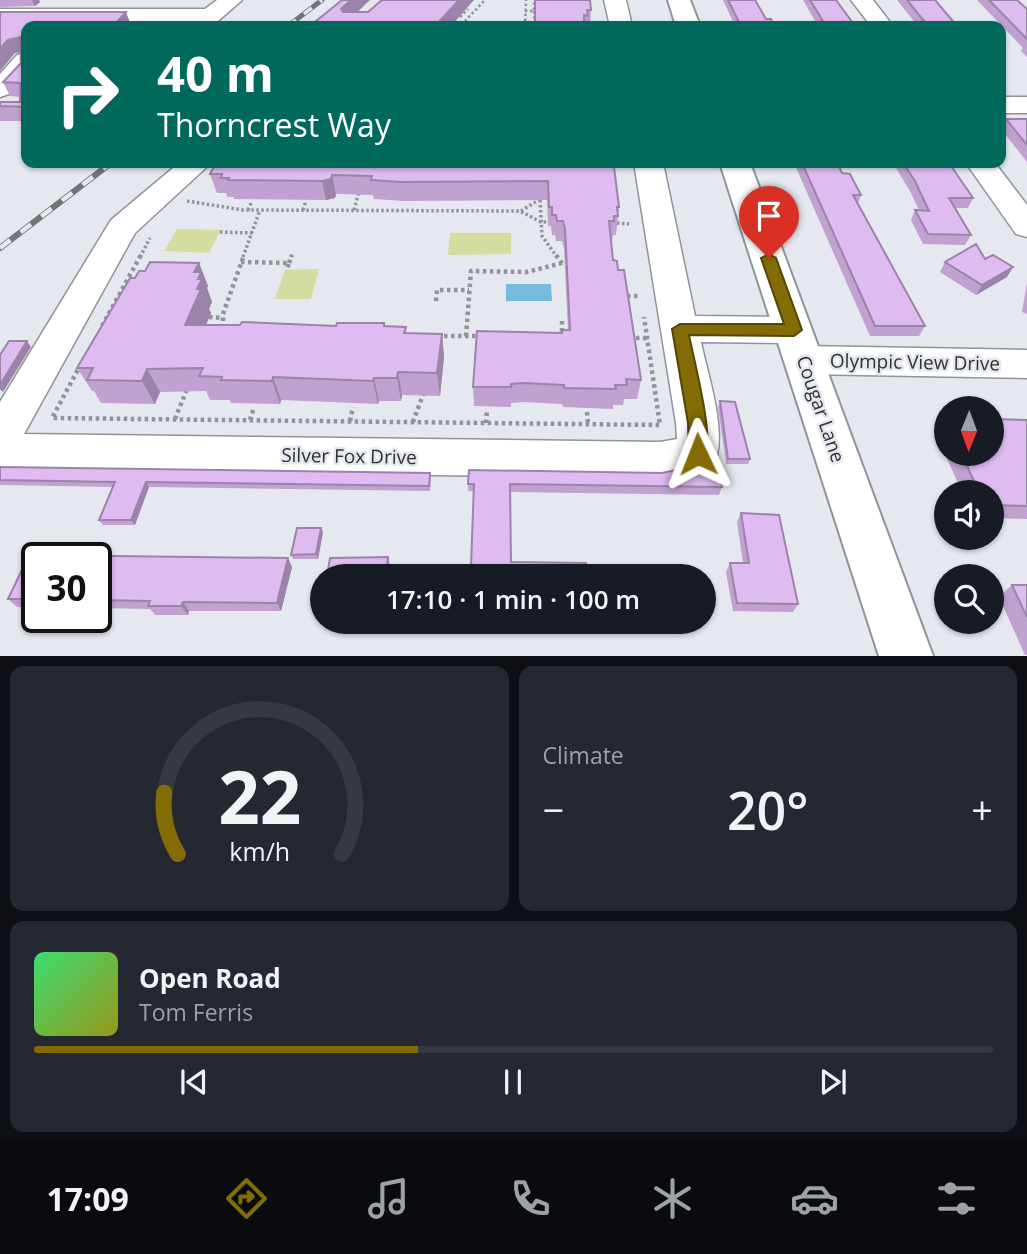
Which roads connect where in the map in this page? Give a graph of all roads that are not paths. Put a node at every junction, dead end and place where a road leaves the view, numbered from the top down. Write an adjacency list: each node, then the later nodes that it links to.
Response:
1 (231, 0): 9 (street)
2 (615, 0): 10 (street)
3 (679, 0): 11 (main road)
4 (862, 0): 12 (street)
5 (22, 8): 6 (street); 7 (street)
6 (3, 21)
7 (62, 21): 8 (street)
8 (101, 21): 9 (street)
9 (192, 21)
10 (620, 21)
11 (686, 21)
12 (878, 21)
13 (21, 69): 14 (street)
14 (4, 101)
15 (1006, 105): 16 (street)
16 (1027, 105)
17 (648, 168): 22 (street)
18 (737, 168): 23 (main road, Cougar Lane)
19 (984, 168): 21 (street)
20 (193, 178): 25 (street)
21 (1027, 227)
22 (663, 334): 23 (street, Olympic View Drive); 26 (street, Silver Fox Drive)
23 (799, 345): 24 (street, Olympic View Drive); 27 (main road, Cougar Lane)
24 (1027, 364)
25 (0, 439)
26 (0, 451)
27 (906, 656)

